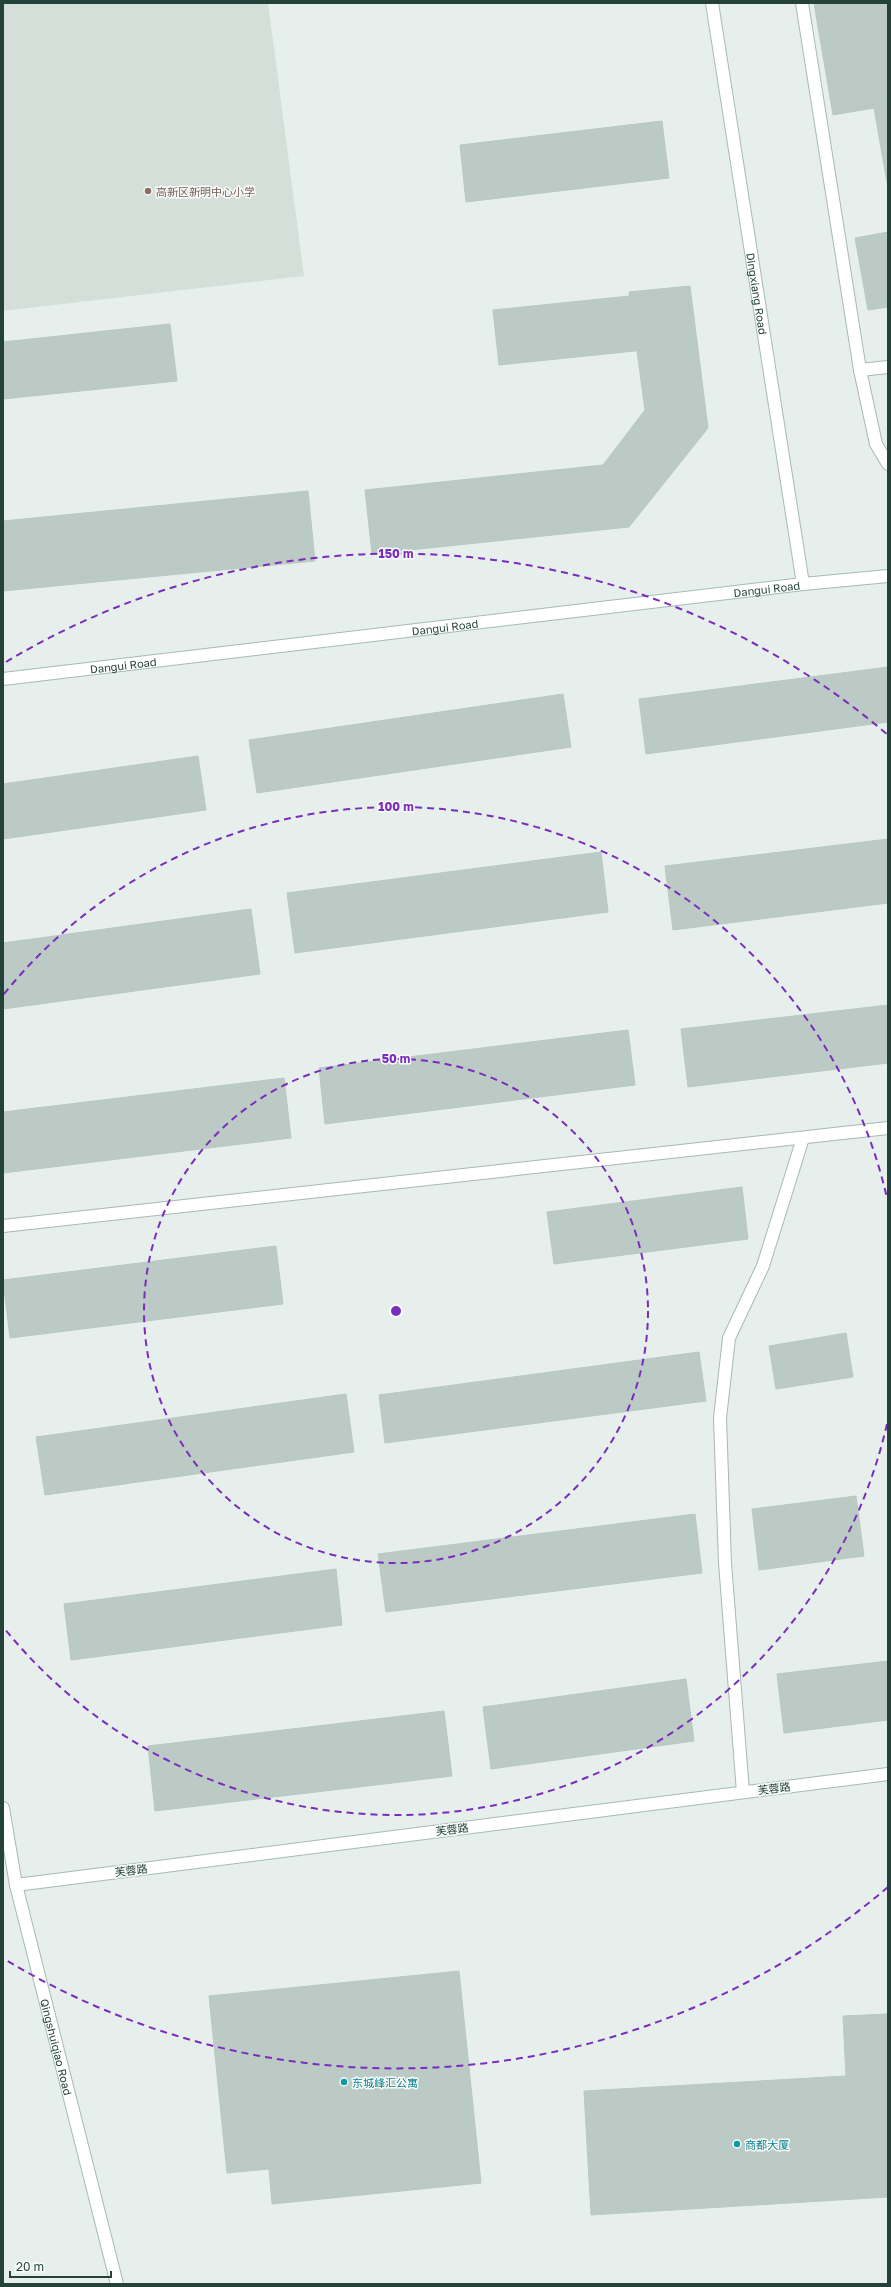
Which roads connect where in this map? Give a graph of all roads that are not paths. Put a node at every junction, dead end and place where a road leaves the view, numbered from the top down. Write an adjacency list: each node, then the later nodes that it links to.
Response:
1 (712, 3): 7 (street, Dingxiang Road)
2 (802, 3): 4 (street)
3 (888, 367): 4 (street)
4 (860, 370): 5 (street)
5 (888, 464)
6 (888, 576): 7 (street, Dangui Road)
7 (803, 584): 8 (street, Dangui Road)
8 (3, 679)
9 (888, 1128): 10 (street)
10 (803, 1138): 11 (street); 13 (street)
11 (3, 1226)
12 (888, 1774): 13 (street, 芙蓉路)
13 (743, 1792): 15 (street, 芙蓉路)
14 (3, 1808): 15 (street, Qingshuiqiao Road)
15 (16, 1884): 16 (street, Qingshuiqiao Road)
16 (117, 2284)

